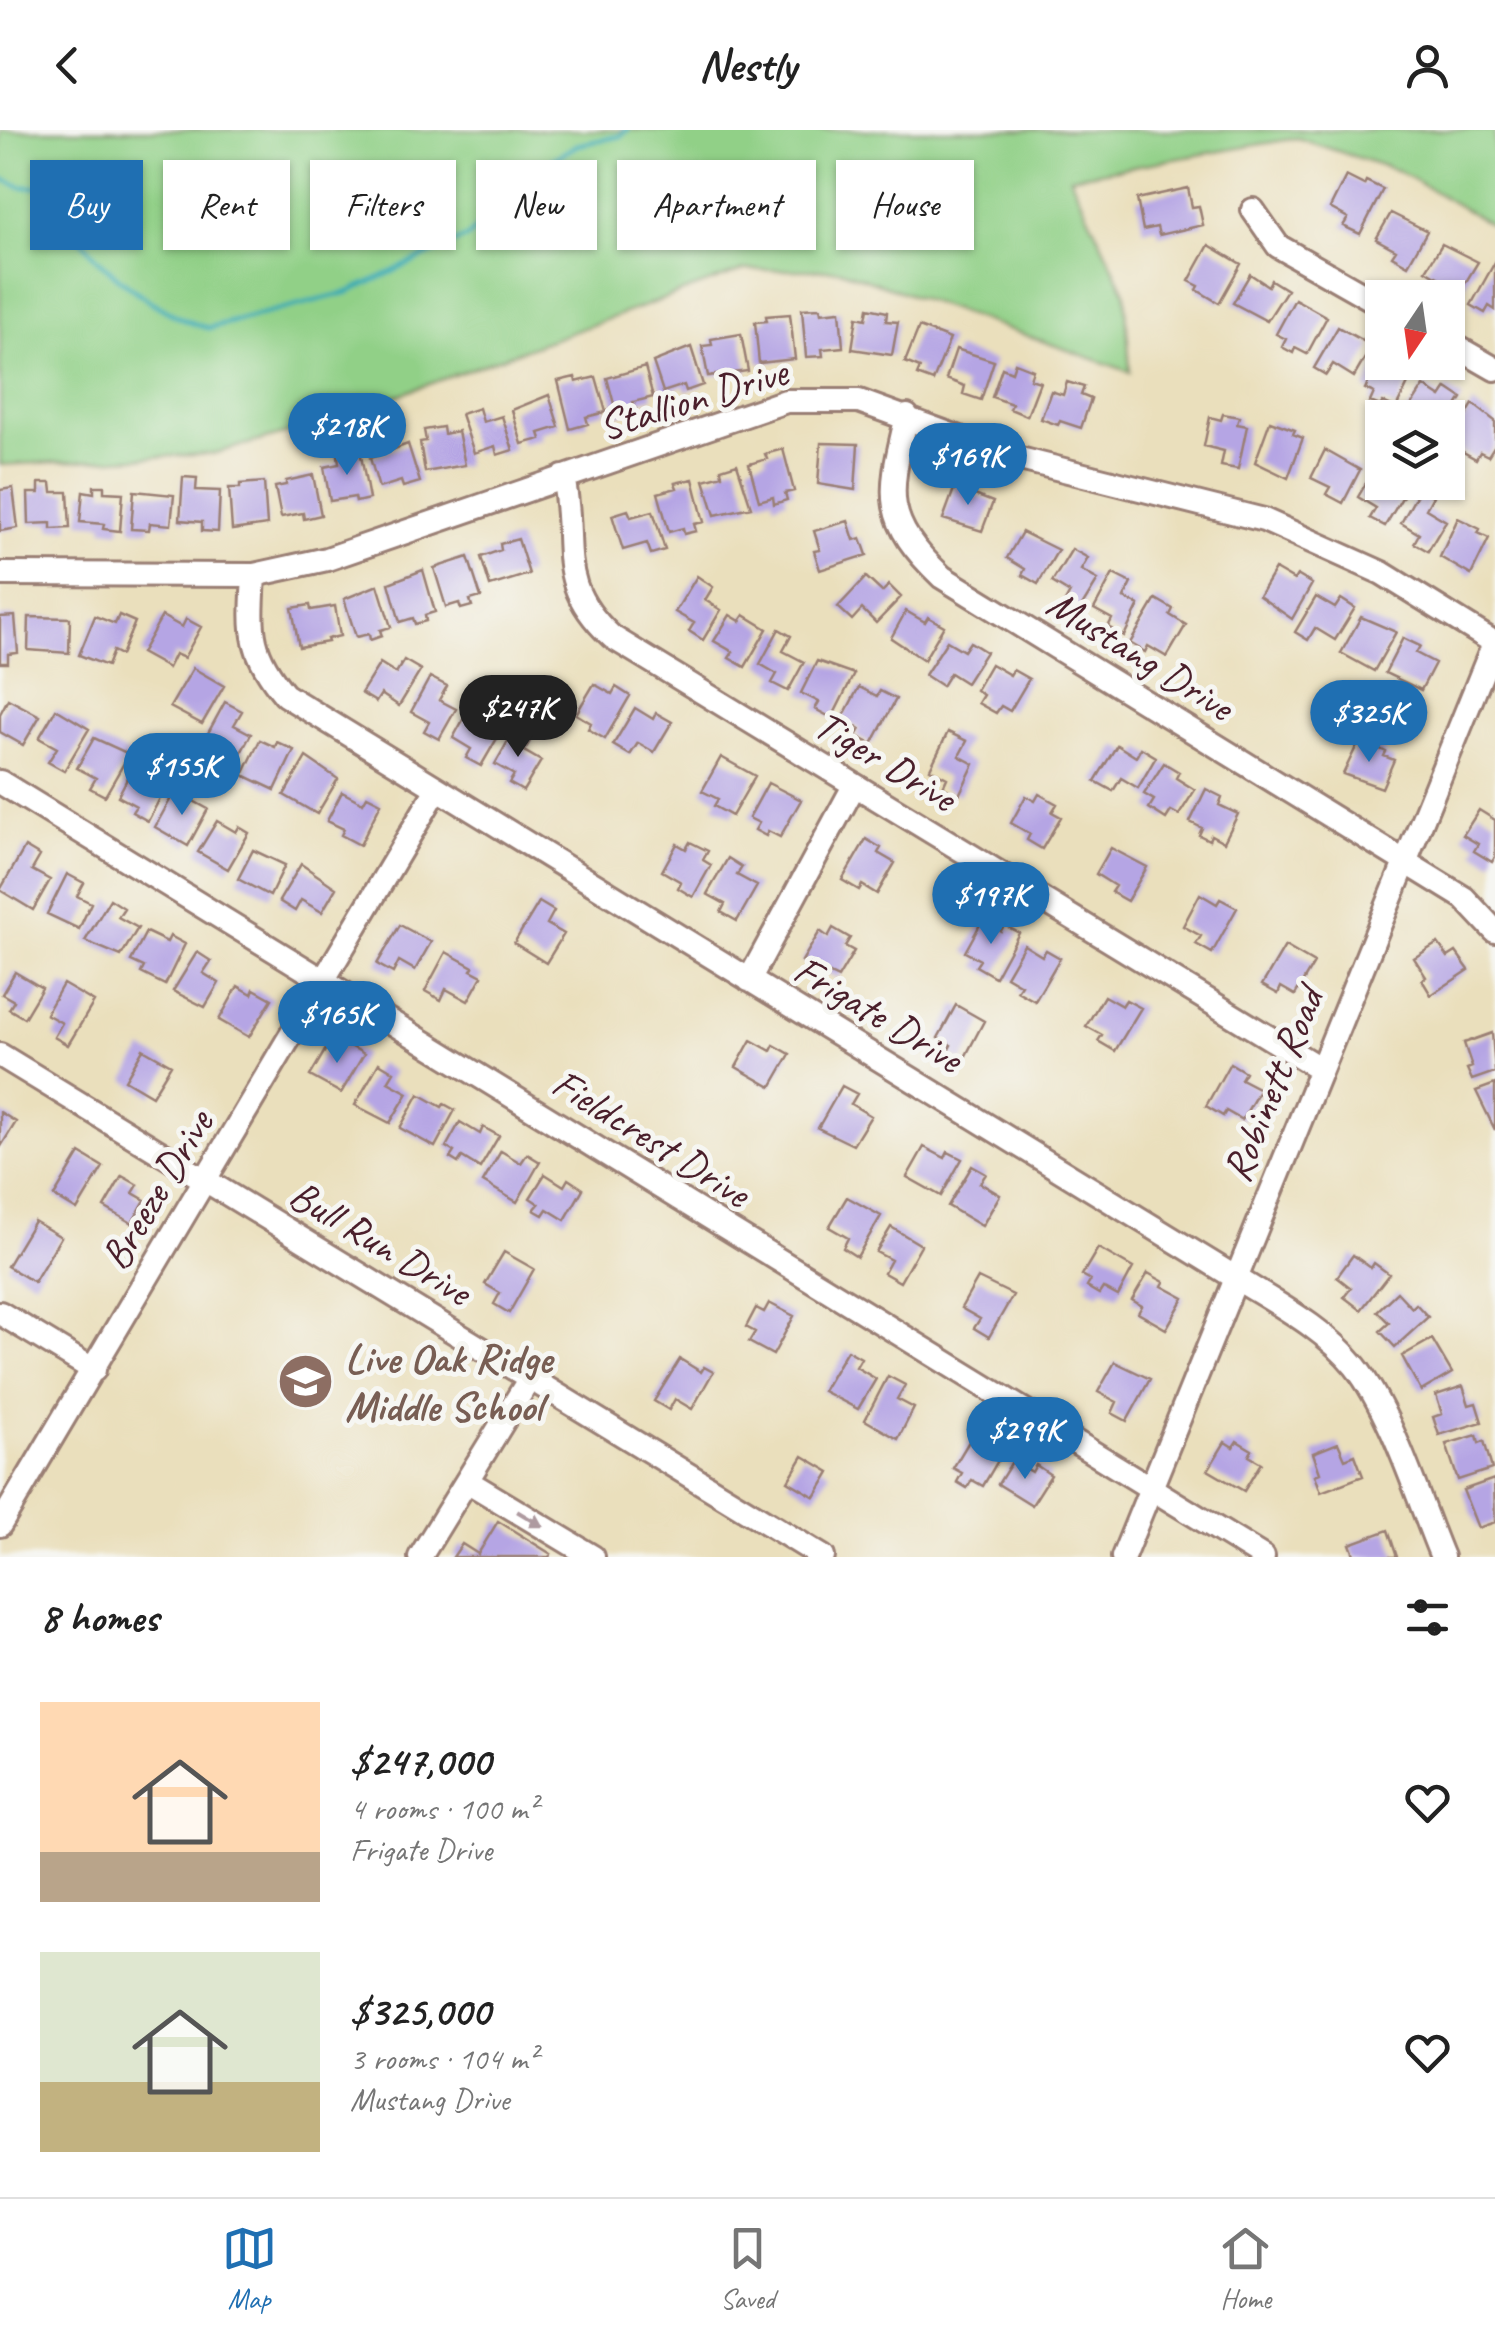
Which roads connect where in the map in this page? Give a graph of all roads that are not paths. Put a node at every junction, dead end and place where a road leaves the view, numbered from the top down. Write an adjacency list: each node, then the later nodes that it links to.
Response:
1 (1253, 210): 2 (street)
2 (1365, 295)
3 (1465, 352): 4 (street)
4 (1495, 369)
5 (907, 416): 6 (street, Stallion Drive); 9 (street, Stallion Drive); 13 (street, Mustang Drive)
6 (563, 477): 8 (street, Stallion Drive); 11 (street, Tiger Drive)
7 (0, 574): 8 (street, Stallion Drive)
8 (254, 575): 12 (street, Frigate Drive)
9 (1495, 642): 13 (street, Robinett Road)
10 (0, 782): 16 (street, Fieldcrest Drive)
11 (854, 786): 15 (street); 18 (street, Tiger Drive)
12 (437, 788): 15 (street, Frigate Drive); 16 (street, Breeze Drive)
13 (1404, 860): 14 (street, Mustang Drive); 18 (street, Robinett Road)
14 (1495, 931)
15 (749, 980): 20 (street, Frigate Drive)
16 (325, 982): 19 (street, Breeze Drive); 25 (street, Fieldcrest Drive)
17 (0, 1055): 19 (street, Bull Run Drive)
18 (1319, 1068): 20 (street, Robinett Road)
19 (206, 1180): 22 (street, Breeze Drive); 23 (street, Bull Run Drive)
20 (1236, 1278): 25 (street, Robinett Road); 32 (street, Frigate Drive)
21 (0, 1313): 22 (street)
22 (94, 1370): 26 (street, Breeze Drive)
23 (530, 1378): 24 (street); 29 (street, Bull Run Drive)
24 (467, 1480): 27 (street); 28 (street, one-way to 28)
25 (1150, 1488): 30 (street, Robinett Road); 31 (street, Fieldcrest Drive)
26 (0, 1525)
27 (420, 1557)
28 (592, 1557)
29 (822, 1557)
30 (1123, 1557)
31 (1263, 1557)
32 (1442, 1557)

